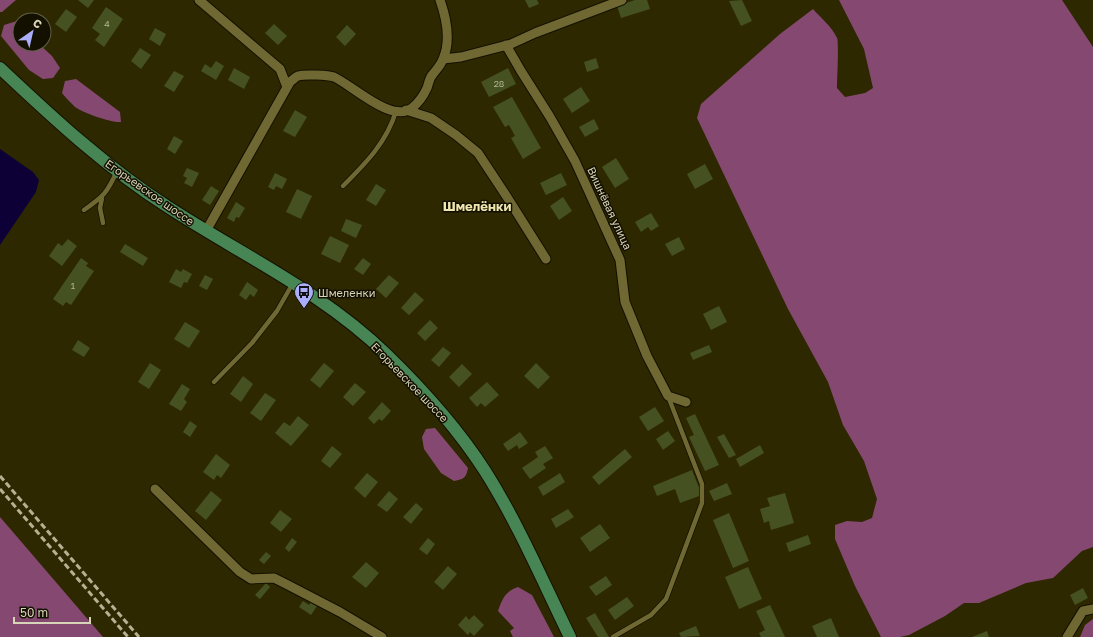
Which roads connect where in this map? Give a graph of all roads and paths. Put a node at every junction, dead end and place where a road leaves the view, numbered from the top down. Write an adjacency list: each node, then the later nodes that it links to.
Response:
1 (199, 0): 7 (street)
2 (440, 0): 5 (street)
3 (622, 0): 4 (street)
4 (506, 45): 5 (street); 19 (street, Вишнёвая улица)
5 (443, 60): 8 (street)
6 (0, 68): 10 (main road, Егорьевское шоссе)
7 (287, 87): 9 (street); 15 (street)
8 (406, 110): 9 (street); 16 (street)
9 (396, 111): 11 (lane)
10 (117, 171): 12 (lane); 15 (main road, Егорьевское шоссе)
11 (344, 186)
12 (102, 198): 13 (lane); 14 (lane)
13 (84, 210)
14 (103, 223)
15 (206, 230): 17 (main road, Егорьевское шоссе)
16 (546, 259)
17 (293, 283): 18 (lane); 24 (main road, Егорьевское шоссе)
18 (214, 382)
19 (668, 396): 20 (street); 25 (lane)
20 (686, 402)
21 (155, 488): 23 (street)
22 (1093, 609): 26 (street)
23 (382, 637)
24 (570, 637)
25 (613, 637)
26 (1067, 637)

